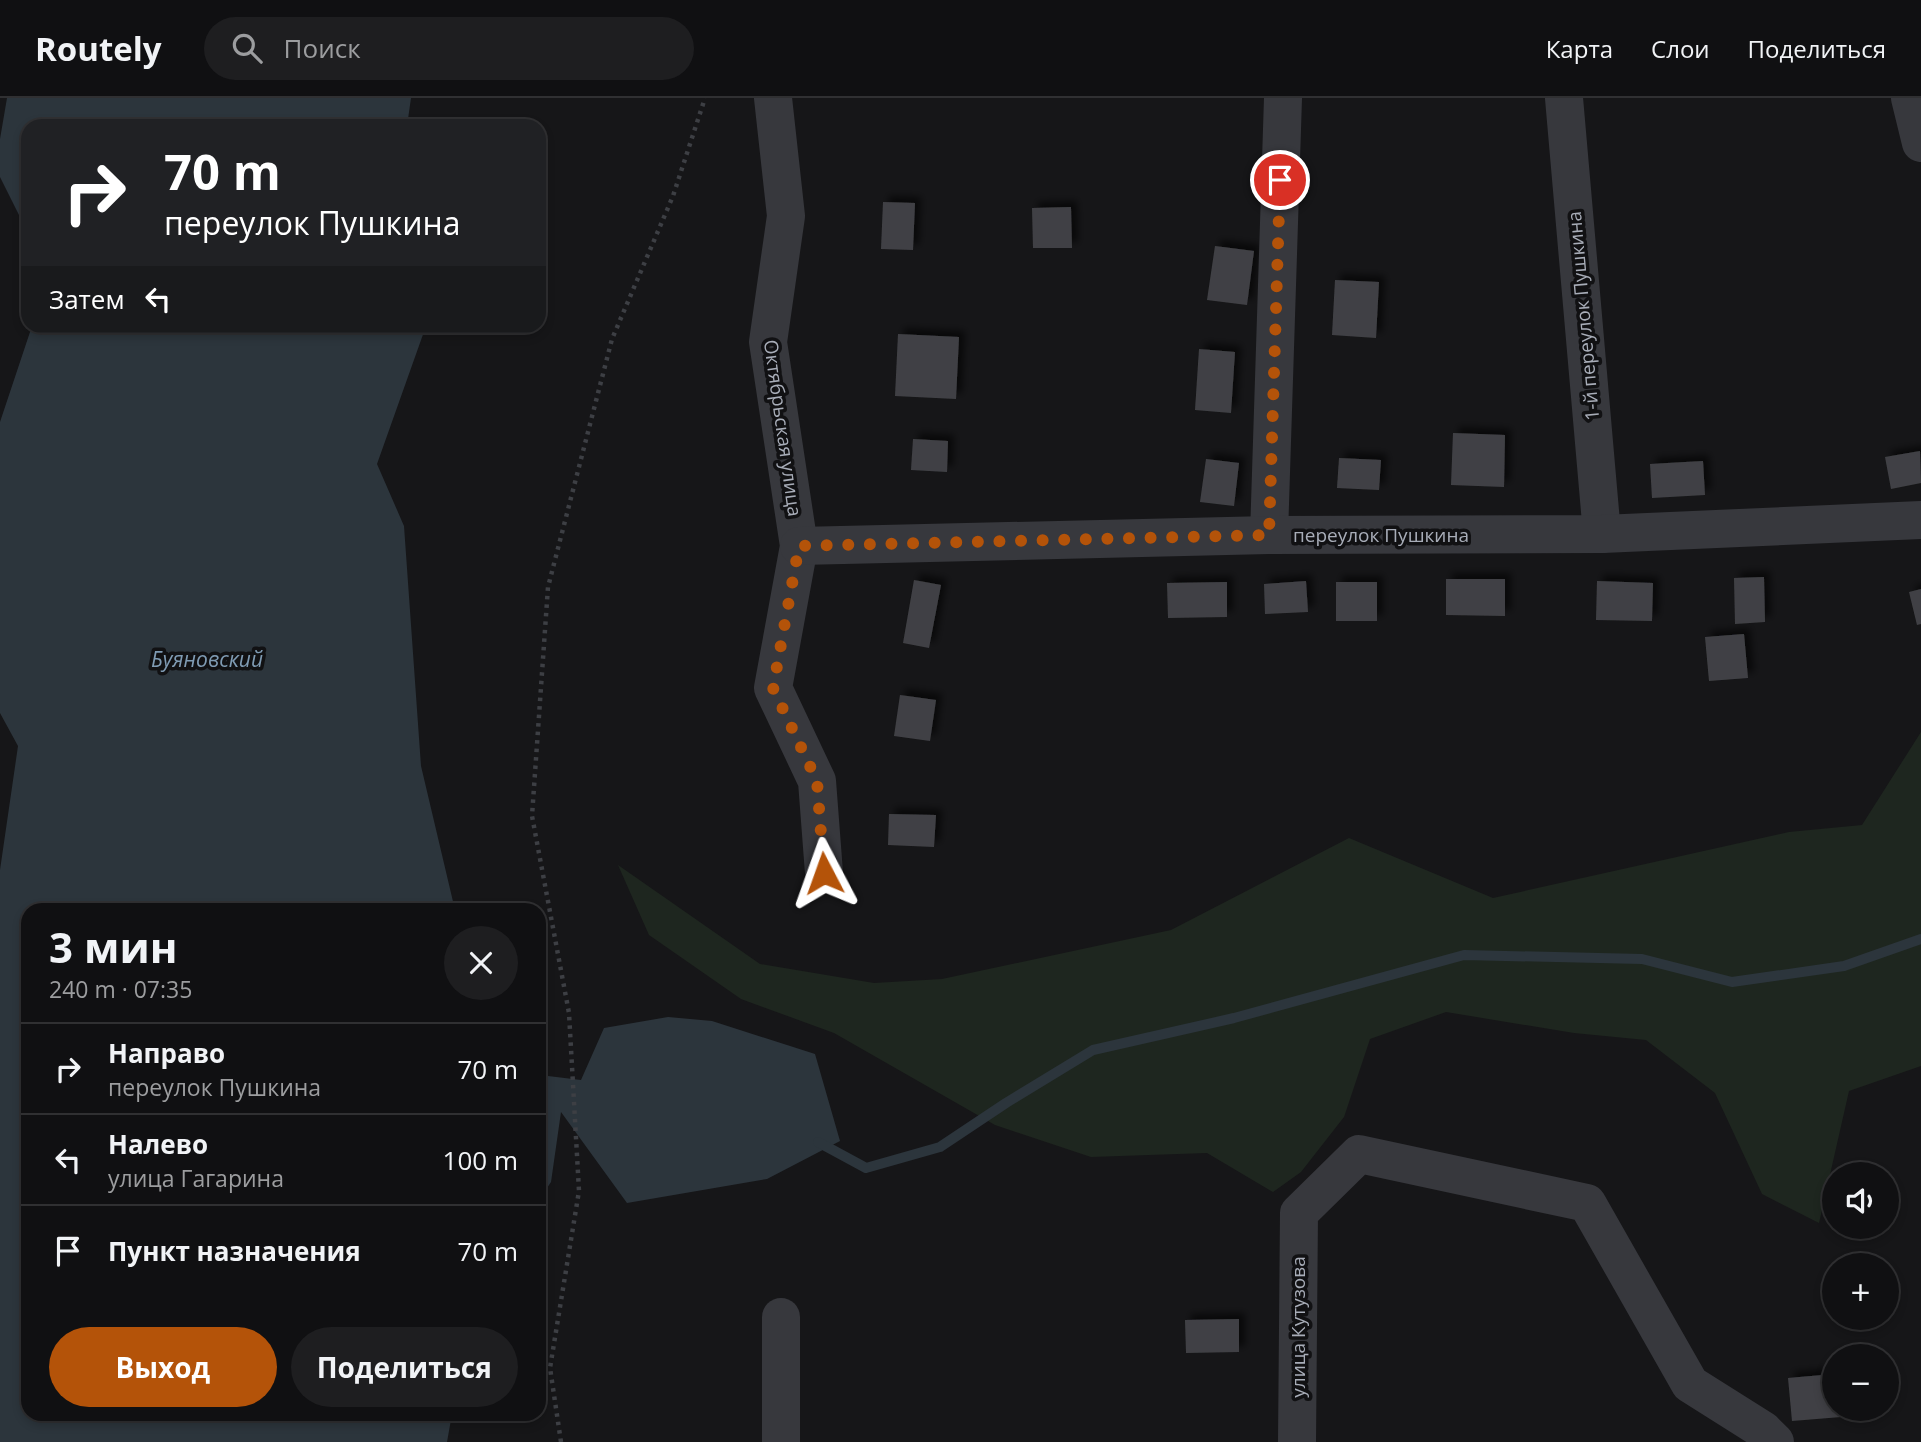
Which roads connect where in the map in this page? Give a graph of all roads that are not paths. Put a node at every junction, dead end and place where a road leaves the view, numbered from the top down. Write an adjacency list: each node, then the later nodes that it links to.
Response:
1 (773, 98): 9 (street, Октябрьская улица)
2 (1283, 98): 8 (street)
3 (1564, 98): 7 (street, 1-й переулок Пушкина)
4 (1910, 98): 5 (street)
5 (1921, 143)
6 (1921, 520): 7 (street, переулок Пушкина)
7 (1602, 534): 8 (street, переулок Пушкина)
8 (1269, 535): 9 (street, переулок Пушкина)
9 (799, 546): 10 (street, Октябрьская улица)
10 (824, 873)
11 (781, 1317): 12 (street)
12 (781, 1442)
13 (1297, 1442): 14 (street, улица Кутузова)
14 (1775, 1442)

